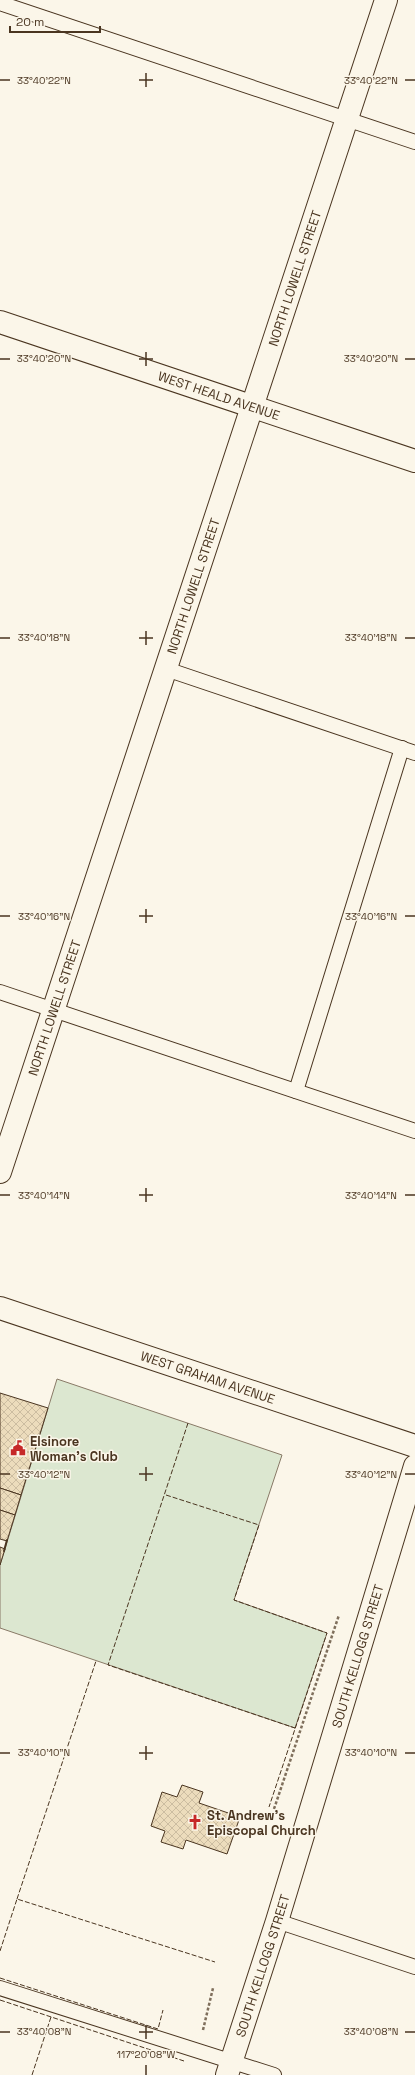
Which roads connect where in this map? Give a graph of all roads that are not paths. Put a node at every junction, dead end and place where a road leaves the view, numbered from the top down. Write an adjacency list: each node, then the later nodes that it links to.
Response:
1 (386, 0): 3 (street, NORTH LOWELL STREET)
2 (0, 3): 3 (lane)
3 (346, 119): 4 (lane); 6 (street, NORTH LOWELL STREET)
4 (415, 142)
5 (0, 322): 6 (street, WEST HEALD AVENUE)
6 (252, 407): 7 (street, WEST HEALD AVENUE); 8 (street, NORTH LOWELL STREET)
7 (415, 461)
8 (166, 669): 9 (lane); 11 (street, NORTH LOWELL STREET)
9 (409, 751): 12 (lane)
10 (0, 992): 11 (lane)
11 (54, 1010): 12 (lane); 14 (street, NORTH LOWELL STREET)
12 (296, 1091): 13 (lane)
13 (415, 1130)
14 (0, 1172)
15 (0, 1308): 16 (street, WEST GRAHAM AVENUE)
16 (415, 1446)
17 (415, 1466): 18 (street, SOUTH KELLOGG STREET)
18 (277, 1921): 19 (lane); 21 (street, SOUTH KELLOGG STREET)
19 (415, 1967)
20 (0, 1988): 21 (lane)
21 (229, 2068): 22 (lane)
22 (274, 2075)

